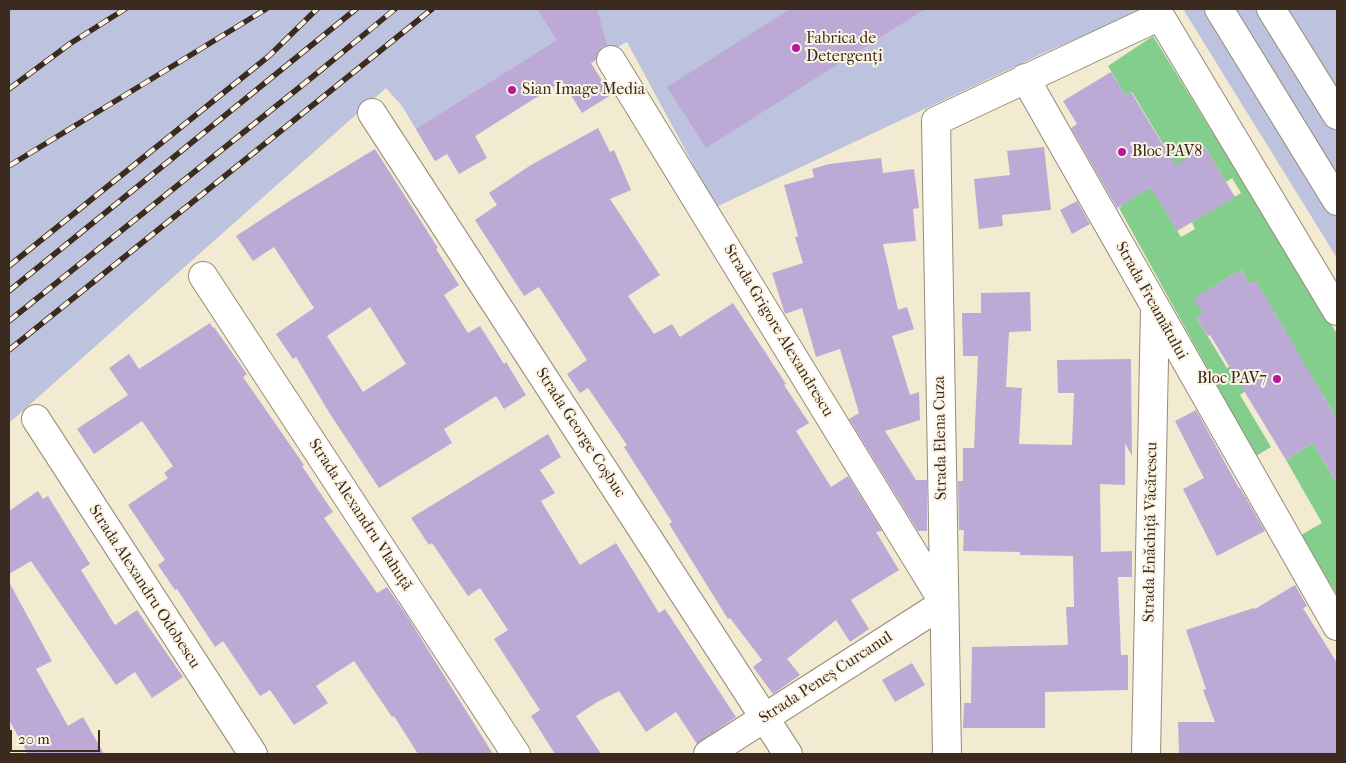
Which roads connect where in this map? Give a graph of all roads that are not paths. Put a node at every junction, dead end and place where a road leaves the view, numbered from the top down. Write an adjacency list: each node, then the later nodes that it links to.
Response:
1 (1219, 9): 7 (street)
2 (1272, 9): 6 (street)
3 (612, 60): 12 (street, Strada Grigore Alexandrescu)
4 (1025, 78): 9 (street, Strada Freamătului); 10 (street); 12 (street, Strada Elena Cuza)
5 (372, 113): 14 (street, Strada George Coșbuc)
6 (1337, 115)
7 (1337, 201)
8 (203, 276): 16 (street, Strada Alexandru Vlahuță)
9 (1155, 309): 13 (street, Strada Freamătului); 20 (street, Strada Enăchiță Văcărescu)
10 (1337, 311)
11 (36, 419): 15 (street, Strada Alexandru Odobescu)
12 (944, 603): 14 (street, Strada Peneș Curcanul); 19 (street, Strada Elena Cuza)
13 (1337, 626)
14 (765, 718): 17 (street, Strada Peneș Curcanul); 18 (street, Strada George Coșbuc)
15 (253, 754)
16 (516, 754)
17 (708, 754)
18 (788, 754)
19 (947, 754)
20 (1146, 754)

